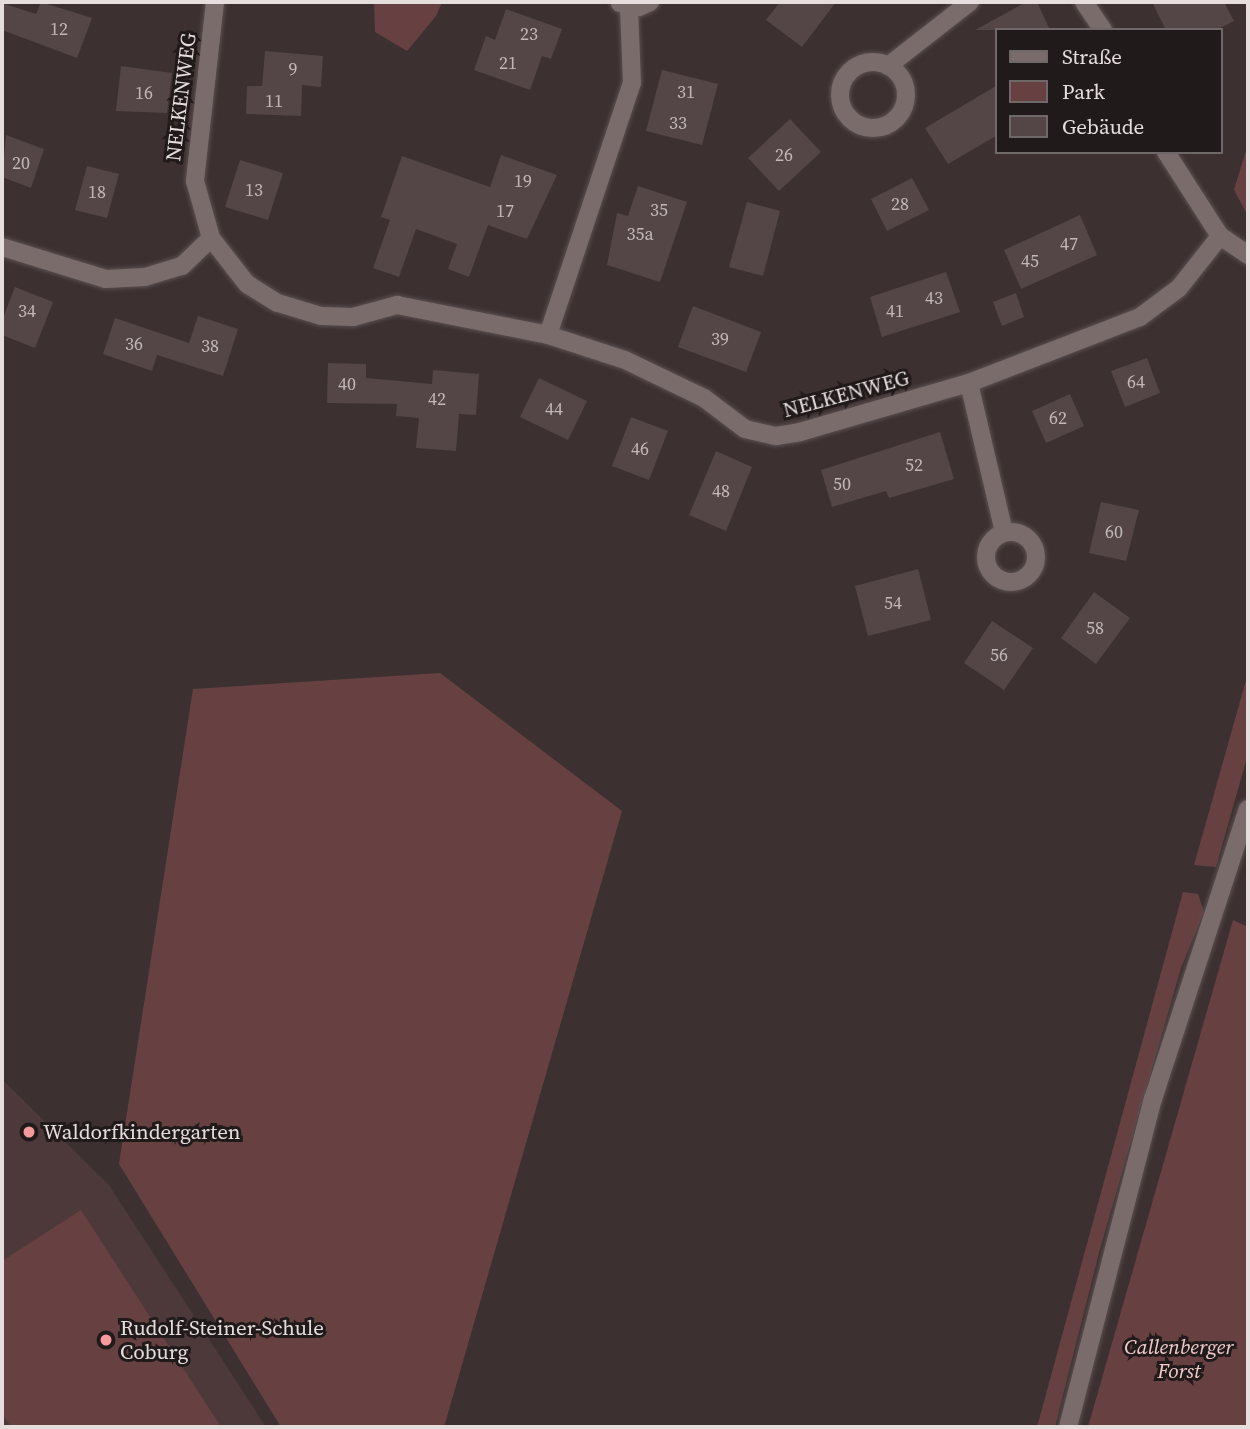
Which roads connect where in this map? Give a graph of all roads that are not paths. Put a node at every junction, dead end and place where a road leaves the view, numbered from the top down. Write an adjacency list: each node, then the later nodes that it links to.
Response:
1 (215, 2): 10 (street, NELKENWEG)
2 (650, 2): 5 (street)
3 (970, 2): 7 (street)
4 (1084, 2): 6 (street)
5 (624, 4): 13 (street)
6 (1102, 28)
7 (888, 66)
8 (1167, 154): 9 (street)
9 (1220, 236): 12 (street); 14 (street, NELKENWEG)
10 (211, 238): 11 (street); 13 (street, NELKENWEG)
11 (2, 247)
12 (1248, 255)
13 (548, 335): 14 (street, NELKENWEG)
14 (969, 383): 15 (street)
15 (1004, 532)
16 (1248, 809): 17 (street)
17 (1068, 1427)

